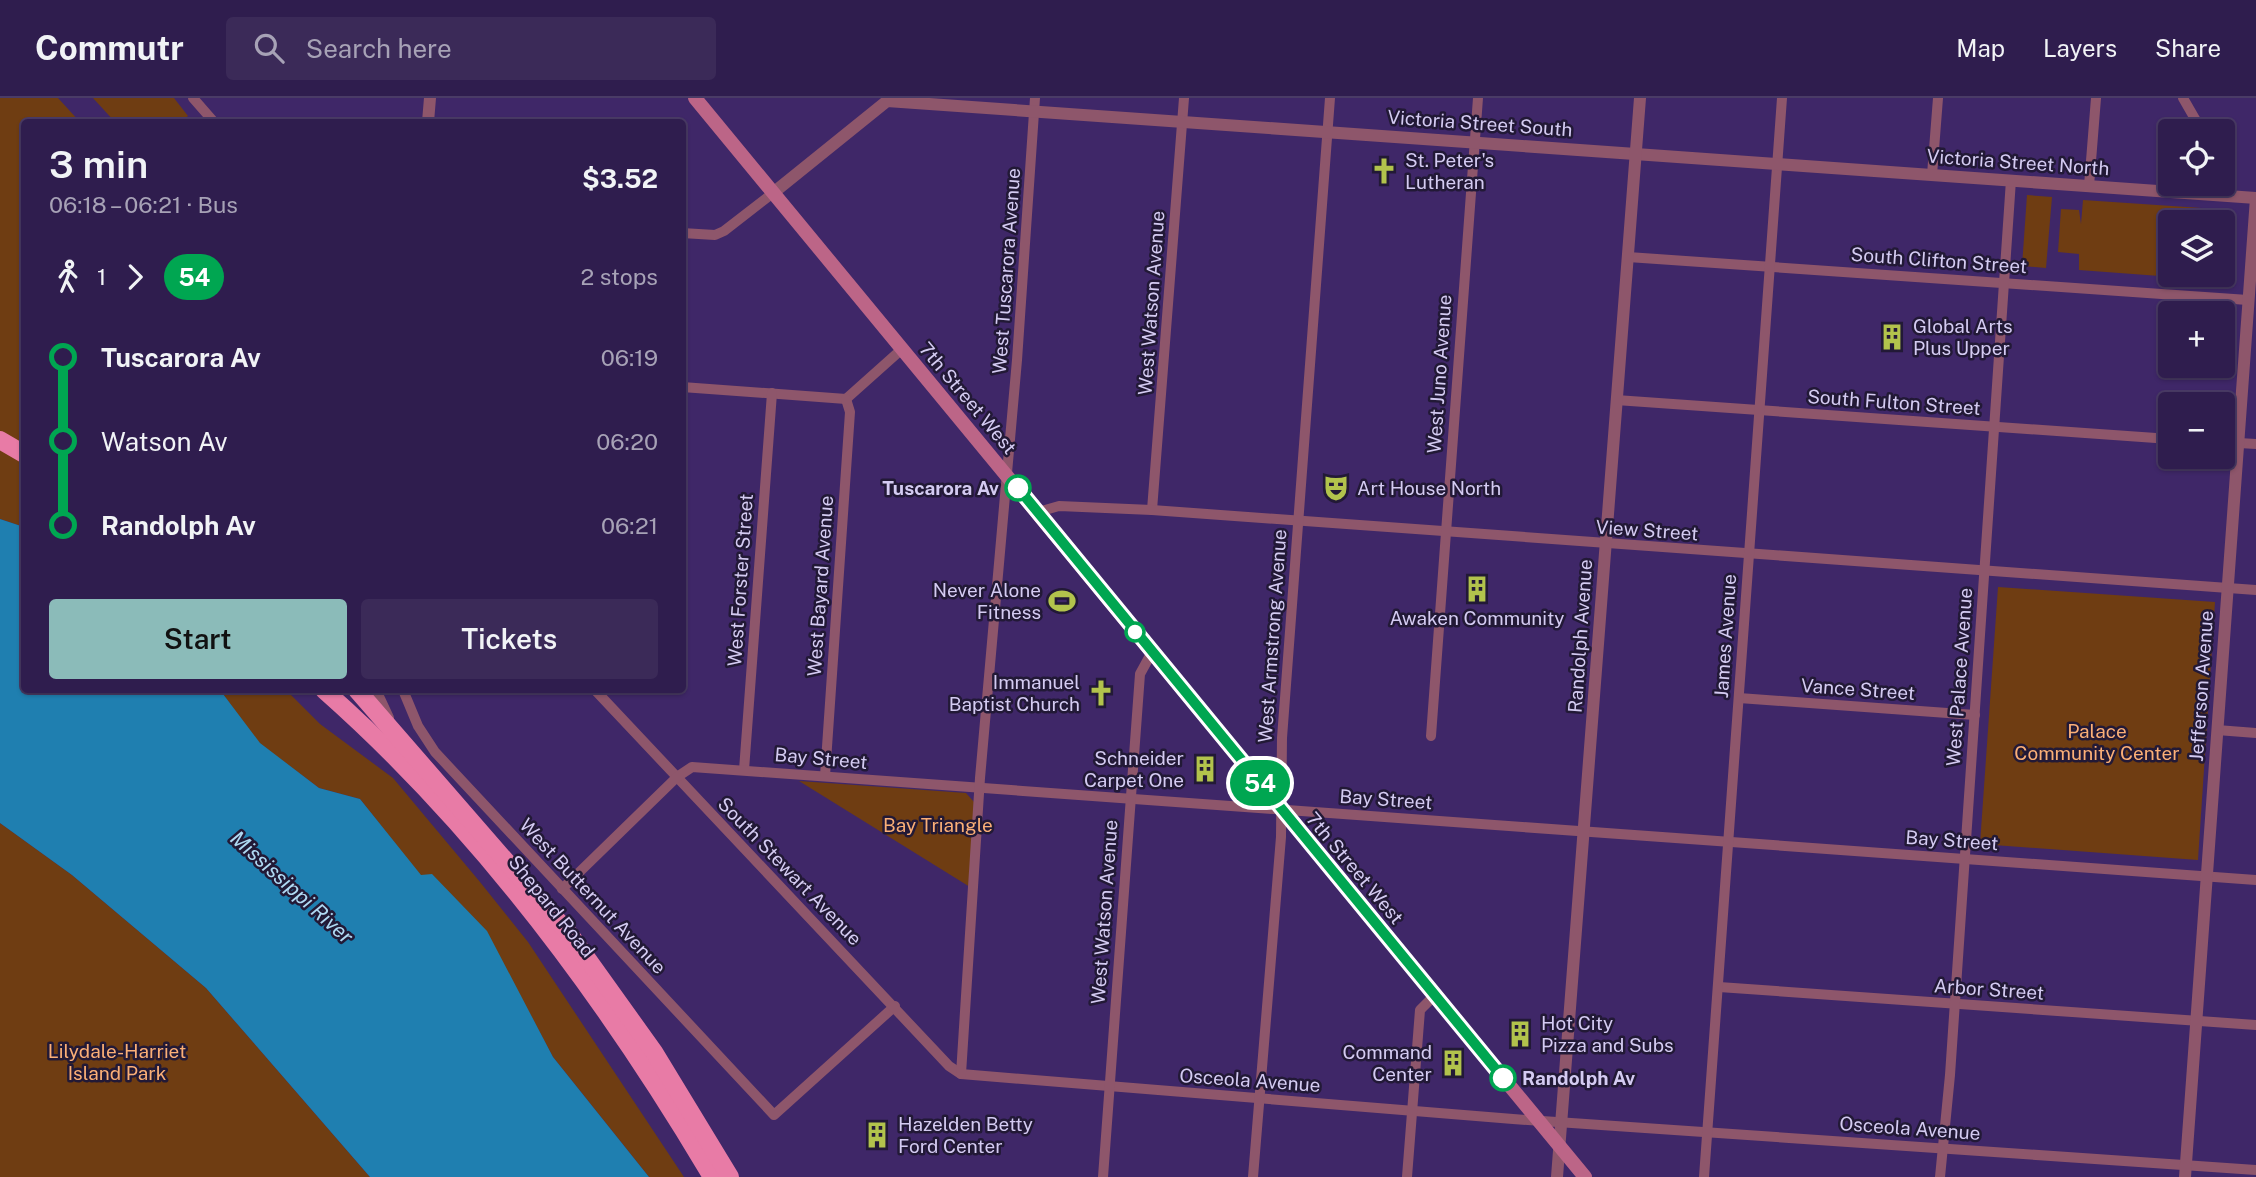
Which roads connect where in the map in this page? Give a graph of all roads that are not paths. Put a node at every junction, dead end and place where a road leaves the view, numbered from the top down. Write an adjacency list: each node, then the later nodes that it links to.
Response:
1 (194, 98): 14 (street)
2 (430, 98): 15 (street)
3 (695, 98): 25 (main road, 7th Street West)
4 (1184, 98): 17 (street, West Watson Avenue)
5 (1330, 98): 18 (street, West Armstrong Avenue)
6 (1478, 98): 19 (street, West Juno Avenue)
7 (1640, 98): 20 (street, Randolph Avenue)
8 (1782, 98): 21 (street, James Avenue)
9 (1938, 98): 22 (street)
10 (2096, 98): 24 (street)
11 (2183, 98): 16 (street)
12 (887, 100): 13 (street, Victoria Street South); 25 (street, Victoria Street South)
13 (1035, 104): 17 (street, Victoria Street South); 44 (street, West Tuscarora Avenue)
14 (212, 119)
15 (428, 119)
16 (2195, 119)
17 (1182, 121): 18 (street, Victoria Street South); 45 (street, West Watson Avenue)
18 (1328, 131): 19 (street, Victoria Street South); 47 (street, West Armstrong Avenue)
19 (1474, 142): 20 (street, Victoria Street South); 48 (street, West Juno Avenue)
20 (1636, 153): 21 (street, Victoria Street South); 28 (street, Randolph Avenue)
21 (1777, 163): 22 (street, Victoria Street North); 29 (street, James Avenue)
22 (1932, 175): 23 (street, Victoria Street North)
23 (2011, 180): 24 (street, Victoria Street North); 30 (street, West Palace Avenue)
24 (2089, 186): 26 (street, Victoria Street North)
25 (773, 193): 27 (street, Victoria Street South); 32 (main road, 7th Street West)
26 (2256, 198): 31 (street, Jefferson Avenue)
27 (686, 233)
28 (1628, 257): 29 (street, South Clifton Street); 36 (street, Randolph Avenue)
29 (1770, 265): 30 (street, South Clifton Street); 37 (street, James Avenue)
30 (2003, 282): 31 (street, South Clifton Street); 38 (street, West Palace Avenue)
31 (2248, 300): 41 (street, Jefferson Avenue)
32 (902, 349): 35 (street); 44 (main road, 7th Street West)
33 (686, 387): 34 (street)
34 (772, 393): 35 (street); 66 (street, West Forster Street)
35 (846, 399): 67 (street, West Bayard Avenue)
36 (1616, 400): 37 (street, South Fulton Street); 49 (street, Randolph Avenue)
37 (1759, 411): 38 (street, South Fulton Street); 50 (street, James Avenue)
38 (1993, 426): 39 (street, South Fulton Street); 51 (street, West Palace Avenue)
39 (2158, 438)
40 (0, 440): 43 (highway)
41 (2237, 443): 42 (street); 52 (street, Jefferson Avenue)
42 (2256, 444)
43 (21, 452)
44 (1007, 476): 46 (main road, 7th Street West); 69 (street, West Tuscarora Avenue)
45 (1153, 510): 46 (street, View Street); 47 (street, View Street)
46 (1038, 512): 54 (main road, 7th Street West)
47 (1298, 522): 48 (street, View Street); 71 (street, West Armstrong Avenue)
48 (1445, 534): 49 (street, View Street); 65 (street, West Juno Avenue)
49 (1606, 544): 50 (street, View Street); 72 (street, Randolph Avenue)
50 (1748, 554): 51 (street, View Street); 60 (street, James Avenue)
51 (1983, 571): 52 (street, View Street); 61 (street, West Palace Avenue)
52 (2227, 588): 53 (street, View Street); 63 (street, Jefferson Avenue)
53 (2256, 590)
54 (1152, 652): 70 (street, West Watson Avenue); 71 (main road, 7th Street West)
55 (330, 693): 95 (highway, Shepard Road)
56 (360, 693): 62 (highway, Shepard Road)
57 (376, 693): 62 (street)
58 (404, 693): 77 (street, West Butternut Avenue)
59 (598, 693): 68 (street, South Stewart Avenue)
60 (1739, 698): 61 (street, Vance Street); 73 (street, James Avenue)
61 (1975, 715): 74 (street, West Palace Avenue)
62 (391, 725): 96 (highway, Shepard Road)
63 (2217, 730): 64 (street); 75 (street, Jefferson Avenue)
64 (2256, 733)
65 (1431, 736)
66 (744, 770): 67 (street, Bay Street); 68 (street, Bay Street)
67 (825, 776): 69 (street, Bay Street)
68 (677, 777): 77 (street, Bay Street); 81 (street, South Stewart Avenue)
69 (979, 789): 70 (street, Bay Street); 84 (street, West Tuscarora Avenue)
70 (1129, 798): 71 (street, Bay Street); 85 (street, West Watson Avenue)
71 (1281, 808): 72 (street, Bay Street); 79 (main road, 7th Street West); 86 (street, West Armstrong Avenue)
72 (1585, 831): 73 (street, Bay Street); 89 (street, Randolph Avenue)
73 (1729, 842): 74 (street, Bay Street); 78 (street, James Avenue)
74 (1965, 858): 75 (street, Bay Street); 80 (street, West Palace Avenue)
75 (2206, 876): 76 (street, Bay Street); 82 (street, Jefferson Avenue)
76 (2256, 880)
77 (562, 889): 81 (street, West Butternut Avenue)
78 (1719, 987): 80 (street, Arbor Street); 90 (street, James Avenue)
79 (1435, 995): 87 (street); 88 (main road, 7th Street West)
80 (1954, 1004): 82 (street, Arbor Street); 91 (street, West Palace Avenue)
81 (895, 1006): 84 (street, South Stewart Avenue)
82 (2196, 1021): 83 (street, Arbor Street); 94 (street, Jefferson Avenue)
83 (2256, 1026)
84 (961, 1074): 85 (street, Osceola Avenue)
85 (1109, 1087): 86 (street, Osceola Avenue); 97 (street, West Watson Avenue)
86 (1260, 1098): 87 (street, Osceola Avenue); 98 (street, West Armstrong Avenue)
87 (1412, 1108): 88 (street, Osceola Avenue); 99 (street)
88 (1537, 1119): 89 (street, Osceola Avenue); 92 (main road, 7th Street West)
89 (1563, 1122): 90 (street, Osceola Avenue); 92 (street, Randolph Avenue)
90 (1708, 1132): 91 (street, Osceola Avenue); 102 (street, James Avenue)
91 (1943, 1147): 94 (street, Osceola Avenue); 103 (street, West Palace Avenue)
92 (1560, 1148): 100 (street, Randolph Avenue); 101 (main road, 7th Street West)
93 (2256, 1170): 94 (street, Osceola Avenue)
94 (2186, 1171)
95 (712, 1177)
96 (730, 1177)
97 (1102, 1177)
98 (1253, 1177)
99 (1406, 1177)
100 (1557, 1177)
101 (1585, 1177)
102 (1704, 1177)
103 (1940, 1177)

